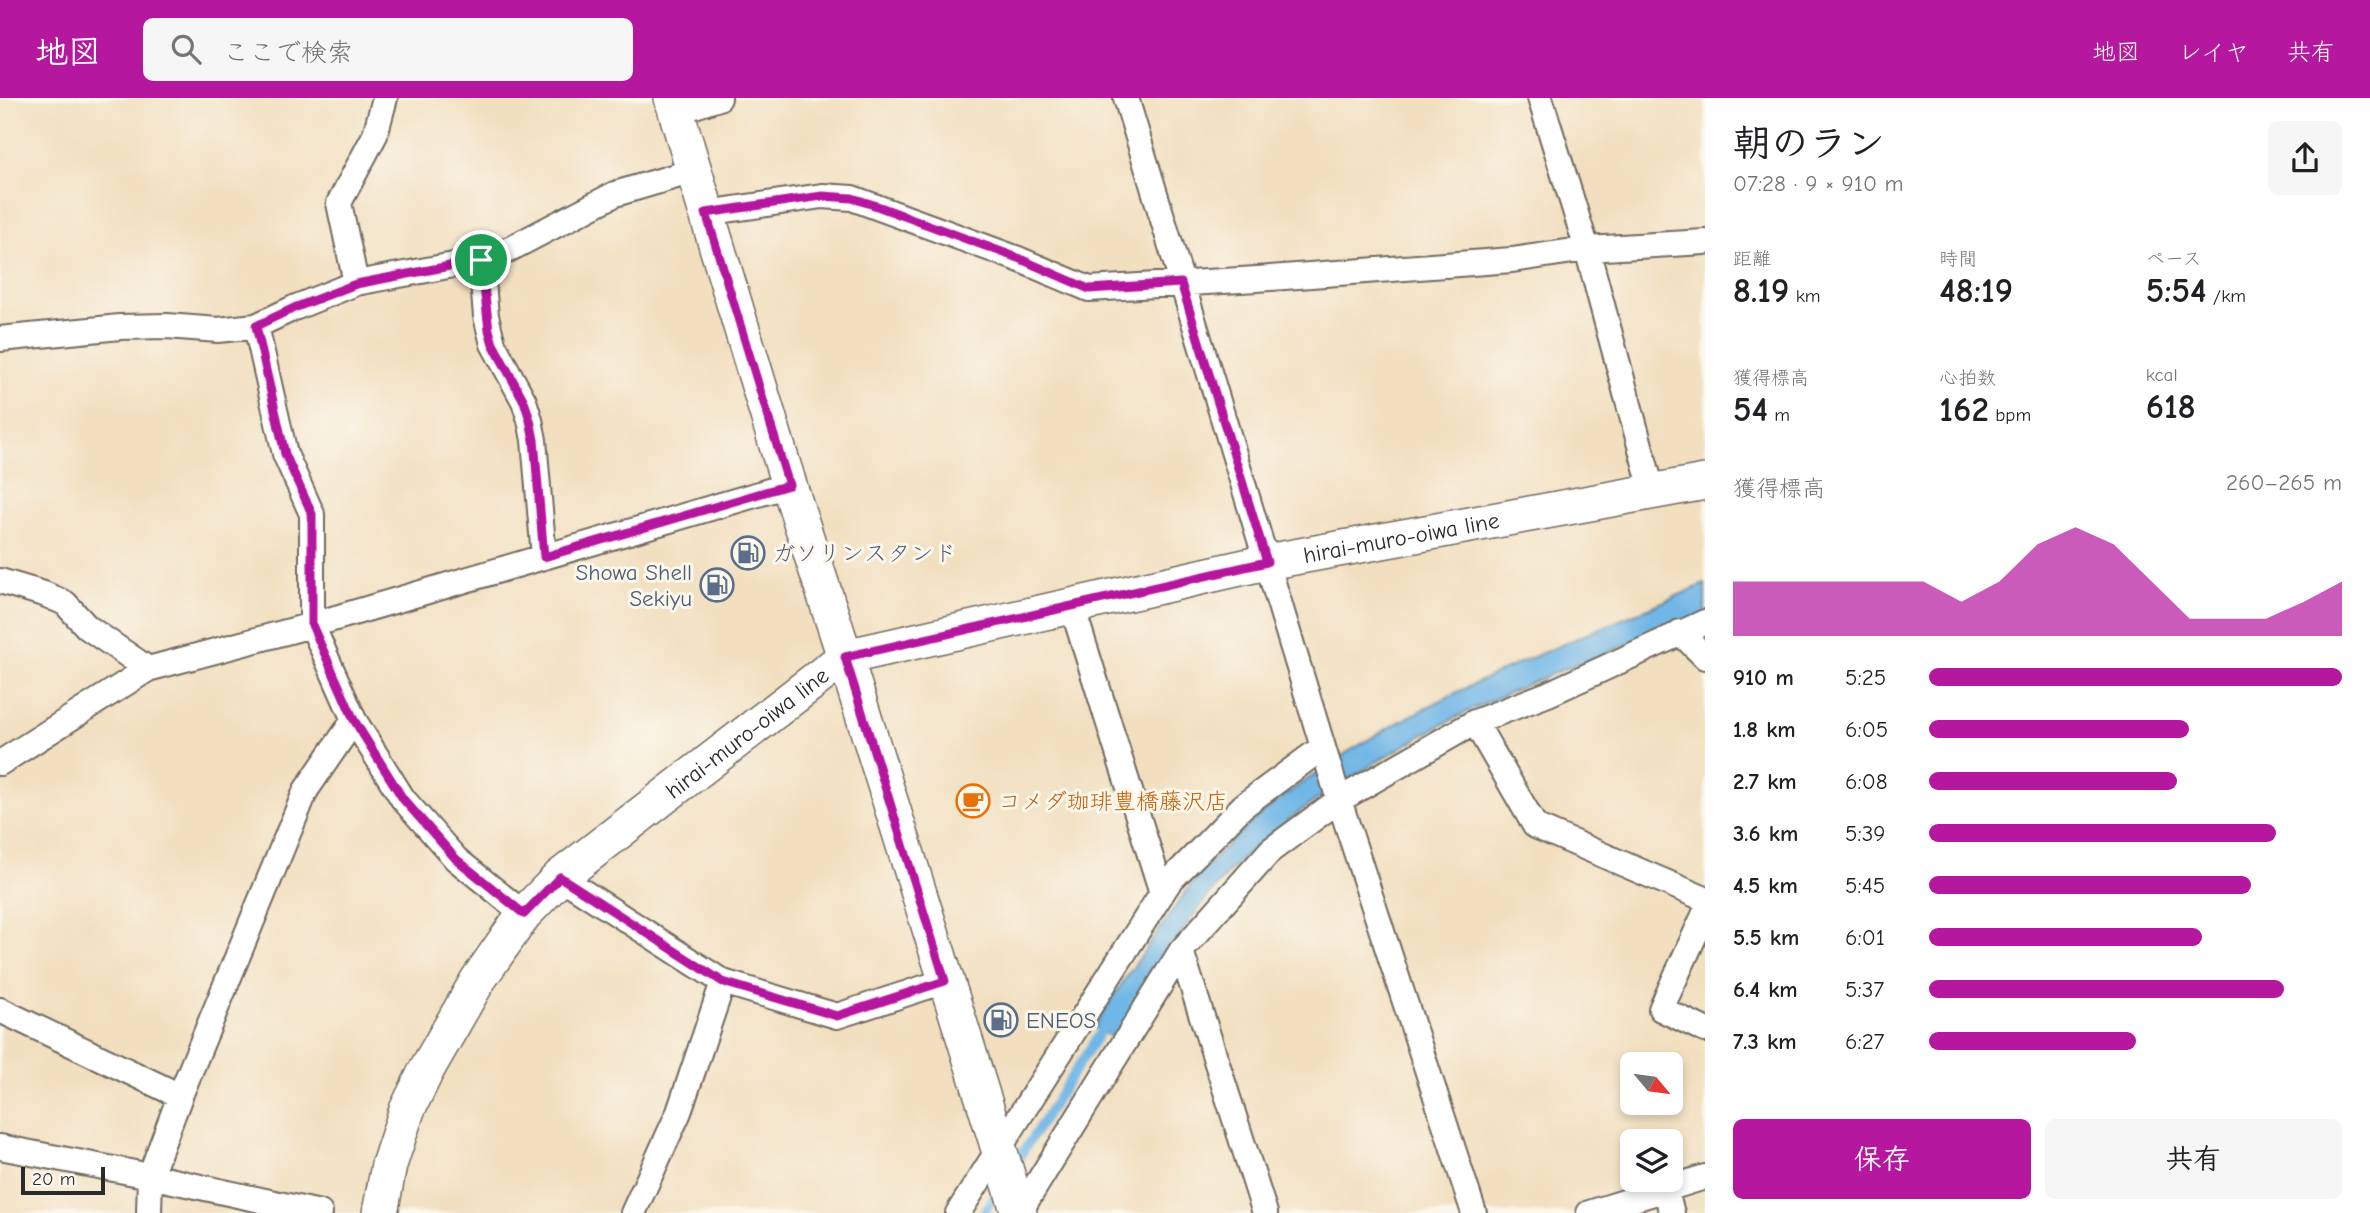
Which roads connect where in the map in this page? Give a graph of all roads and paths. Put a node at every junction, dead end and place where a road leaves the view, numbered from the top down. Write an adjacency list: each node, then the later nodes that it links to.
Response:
1 (384, 98): 12 (street)
2 (719, 98): 5 (street)
3 (1126, 98): 11 (street)
4 (1540, 98): 9 (street)
5 (674, 105): 6 (main road)
6 (693, 171): 7 (main road); 10 (street)
7 (706, 213): 11 (street); 16 (main road)
8 (1705, 242): 9 (street)
9 (1587, 249): 11 (street); 17 (street)
10 (481, 260): 12 (street); 18 (street)
11 (1181, 283): 19 (street)
12 (356, 284): 13 (street)
13 (256, 326): 14 (street); 23 (street)
14 (0, 340)
15 (1705, 482): 17 (main road, hirai-muro-oiwa line)
16 (789, 485): 18 (street); 25 (main road)
17 (1652, 490): 19 (main road, hirai-muro-oiwa line)
18 (544, 557): 23 (street)
19 (1267, 562): 21 (main road, hirai-muro-oiwa line); 30 (street)
20 (0, 581): 27 (street)
21 (1072, 606): 25 (main road, hirai-muro-oiwa line); 34 (street)
22 (1705, 622): 24 (street)
23 (312, 625): 27 (street); 28 (street)
24 (1681, 632): 26 (street); 29 (street)
25 (845, 657): 33 (main road, hirai-muro-oiwa line); 39 (main road)
26 (1705, 657)
27 (148, 669): 31 (street)
28 (354, 720): 37 (street); 43 (street)
29 (1475, 722): 32 (street); 35 (street)
30 (1323, 747): 32 (street); 34 (street)
31 (0, 762)
32 (1339, 800): 38 (street); 58 (street)
33 (560, 877): 37 (main road, hirai-muro-oiwa line); 40 (street)
34 (1162, 893): 45 (street)
35 (1705, 899)
36 (1705, 913): 42 (street)
37 (524, 914): 54 (main road, hirai-muro-oiwa line)
38 (1181, 951): 51 (street); 57 (street)
39 (945, 981): 40 (street); 45 (main road)
40 (723, 982): 55 (street)
41 (0, 1010): 43 (street)
42 (1705, 1030)
43 (180, 1096): 46 (street)
44 (0, 1147): 46 (street)
45 (1000, 1150): 51 (main road); 56 (street)
46 (150, 1176): 52 (street); 53 (street)
47 (1705, 1177): 48 (street)
48 (1683, 1184)
49 (1656, 1192): 59 (street)
50 (1666, 1192): 60 (street)
51 (1018, 1208)
52 (149, 1213)
53 (320, 1213)
54 (380, 1213)
55 (633, 1213)
56 (958, 1213)
57 (1265, 1213)
58 (1474, 1213)
59 (1589, 1213)
60 (1672, 1213)

